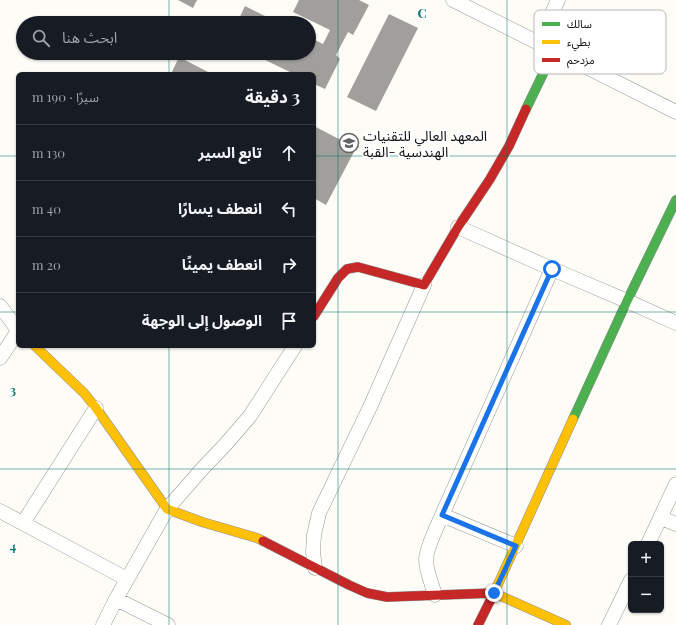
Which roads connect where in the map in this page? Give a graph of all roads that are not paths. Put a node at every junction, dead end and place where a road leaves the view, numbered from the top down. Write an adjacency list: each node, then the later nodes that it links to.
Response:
1 (453, 0): 4 (street)
2 (558, 0): 3 (street)
3 (554, 10)
4 (534, 40)
5 (543, 74): 9 (street)
6 (600, 74): 7 (street)
7 (676, 112)
8 (676, 200): 12 (street)
9 (458, 227): 10 (street); 11 (street)
10 (552, 269): 12 (street); 25 (street)
11 (424, 285): 14 (street); 31 (street)
12 (627, 301): 15 (street); 30 (street)
13 (0, 306): 16 (street)
14 (316, 313)
15 (676, 323)
16 (16, 327)
17 (16, 333): 20 (street)
18 (37, 348): 21 (street)
19 (294, 348): 23 (street)
20 (0, 358)
21 (96, 408): 23 (street); 27 (street)
22 (676, 484): 26 (street)
23 (167, 509): 31 (street); 32 (street)
24 (0, 511): 27 (street)
25 (442, 515): 30 (street); 35 (street)
26 (661, 518): 28 (street); 29 (street)
27 (23, 523): 32 (street)
28 (676, 524)
29 (650, 541)
30 (516, 546): 34 (street)
31 (315, 568): 35 (street)
32 (127, 579): 36 (street)
33 (628, 586): 41 (street)
34 (494, 593): 35 (street); 39 (street); 40 (street)
35 (435, 595)
36 (116, 599): 37 (street); 38 (street)
37 (103, 625)
38 (168, 625)
39 (478, 625)
40 (566, 625)
41 (609, 625)

